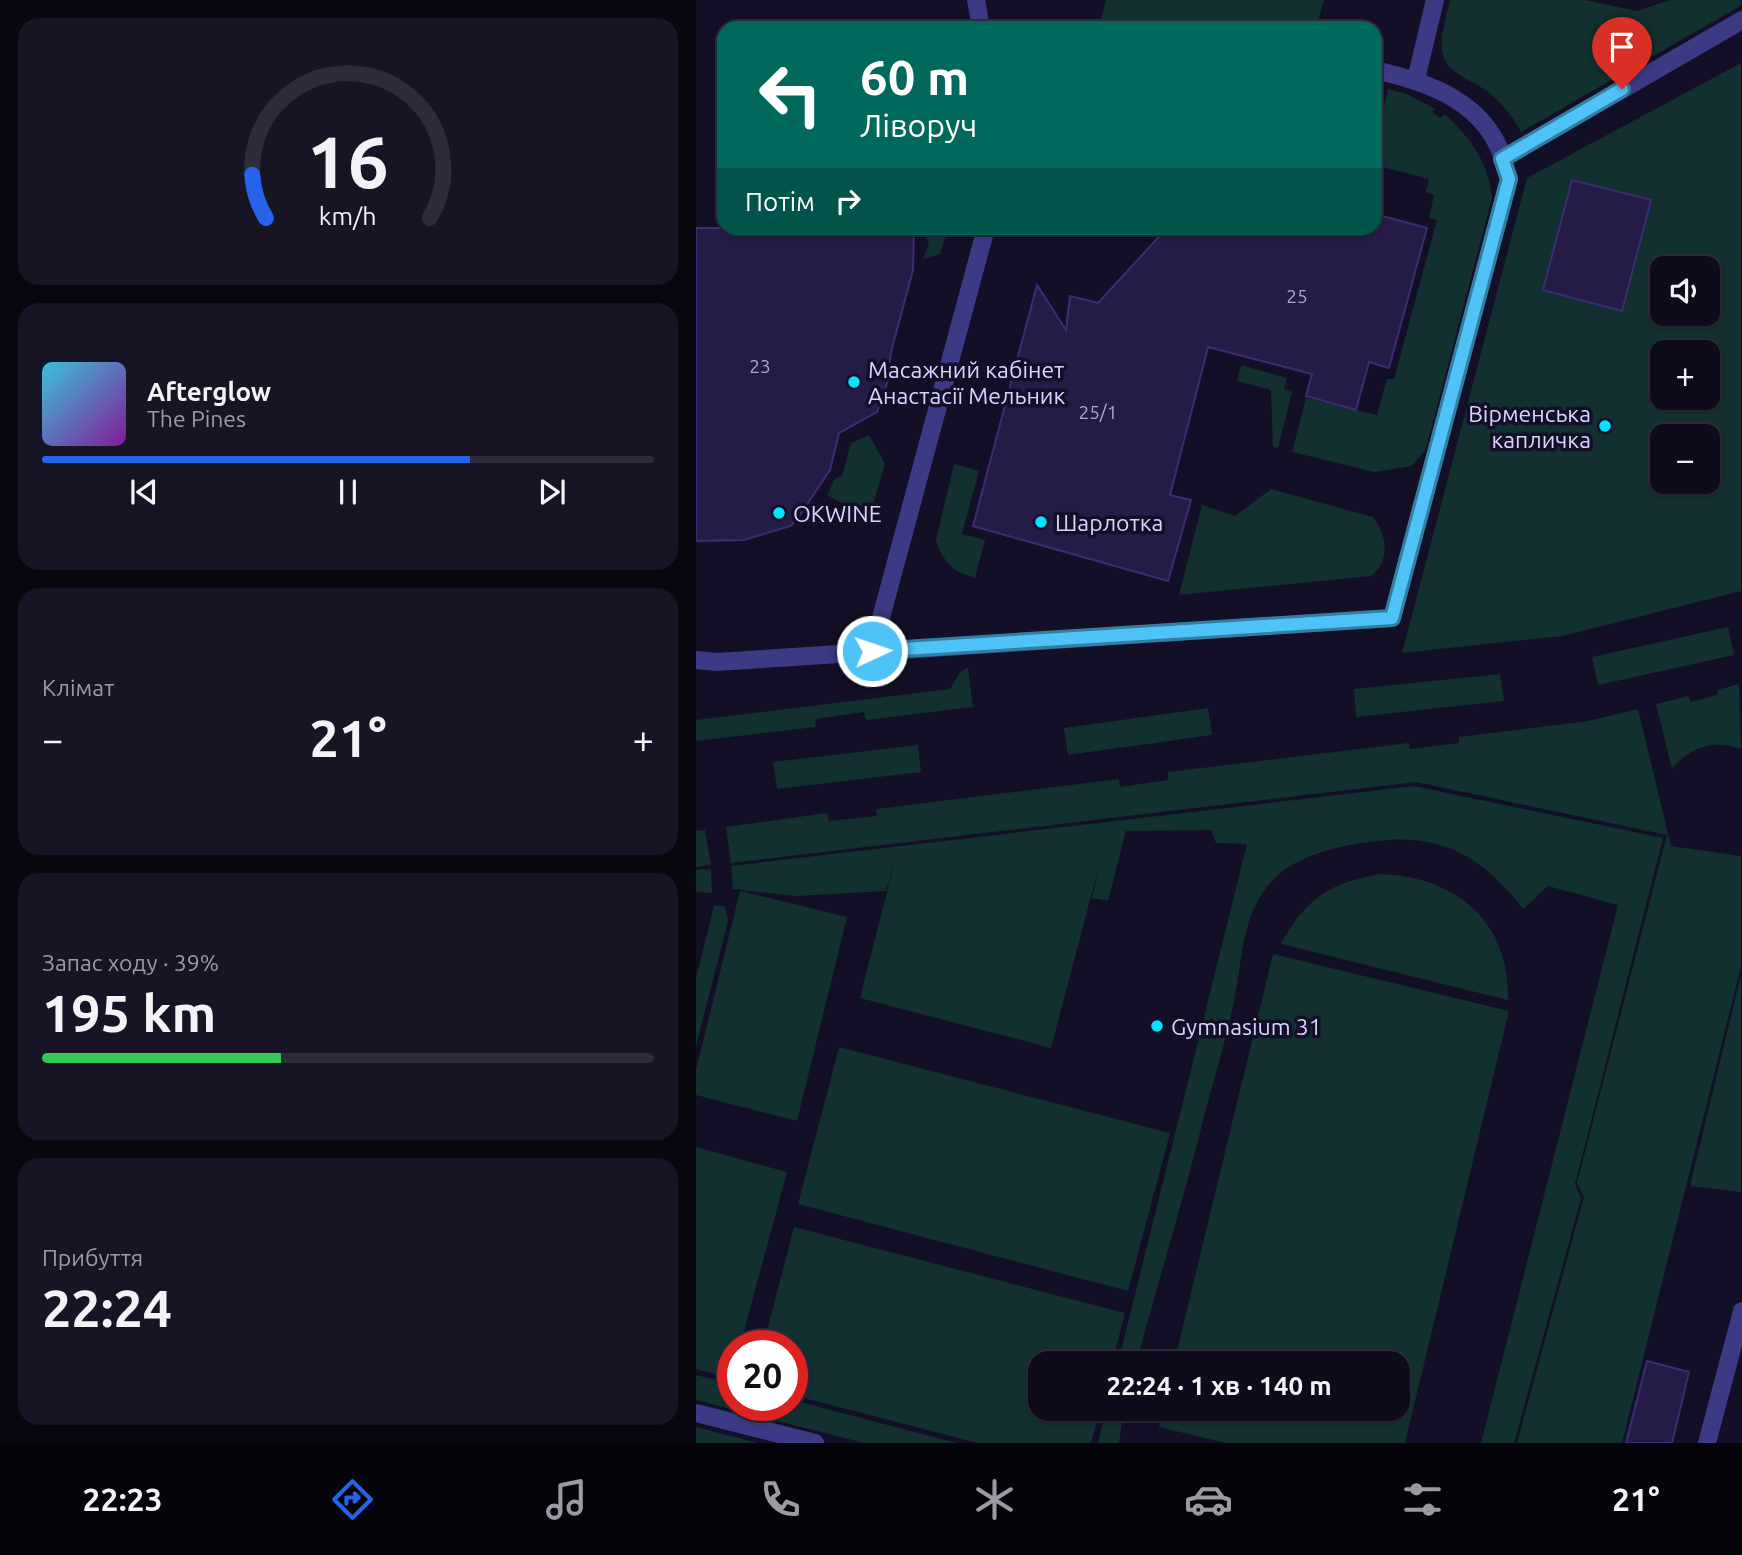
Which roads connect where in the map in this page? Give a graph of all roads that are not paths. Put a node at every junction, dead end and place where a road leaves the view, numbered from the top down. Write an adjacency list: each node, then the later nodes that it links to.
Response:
1 (976, 0): 4 (lane)
2 (1435, 0): 6 (lane)
3 (1741, 20): 7 (lane)
4 (980, 21)
5 (1382, 72): 6 (lane)
6 (1416, 79): 7 (lane)
7 (1502, 159): 9 (lane)
8 (984, 235): 9 (lane)
9 (872, 651): 10 (lane)
10 (696, 660)
11 (1741, 1311): 14 (lane)
12 (696, 1413): 13 (lane)
13 (815, 1443)
14 (1707, 1443)

